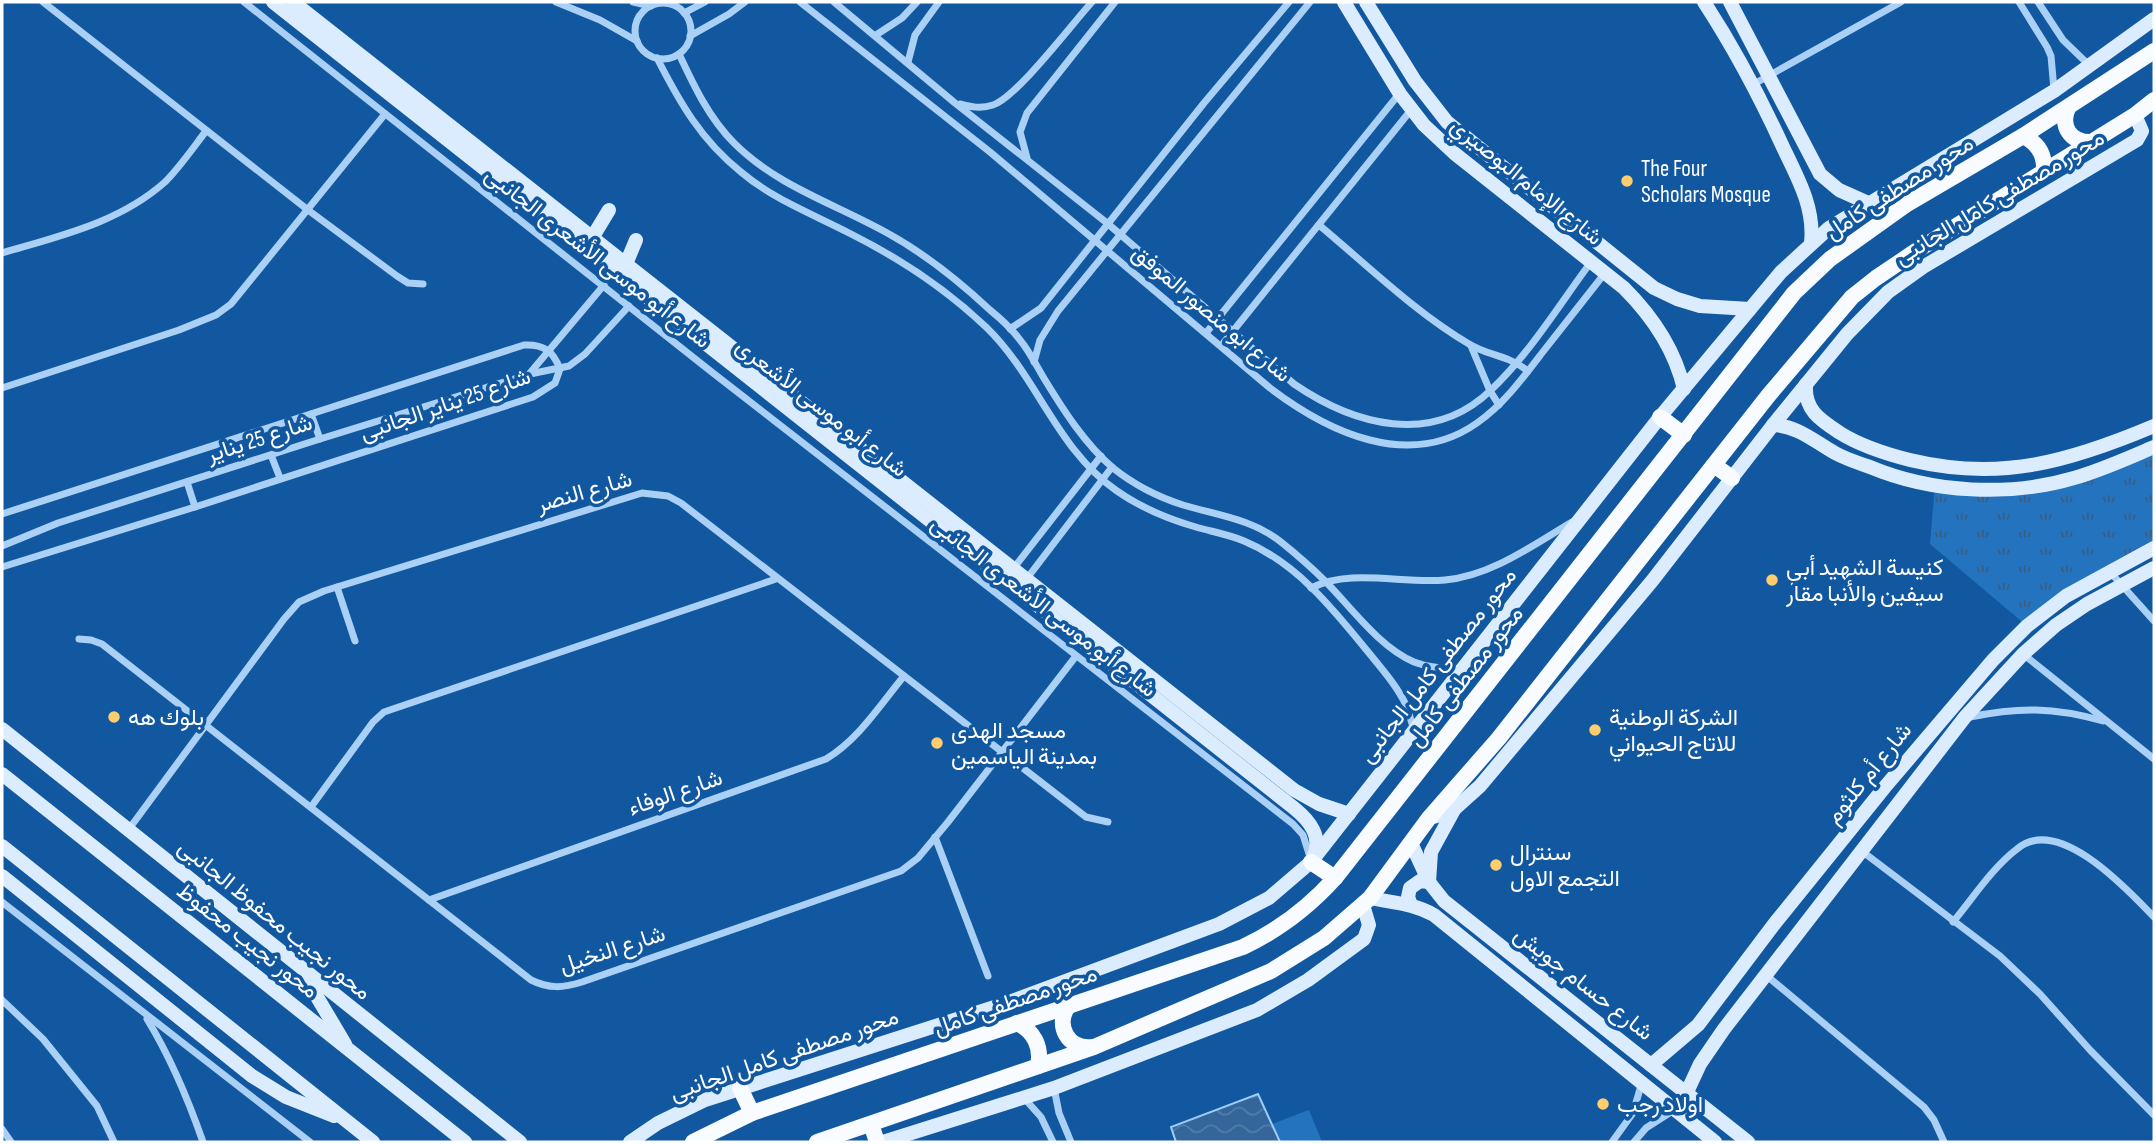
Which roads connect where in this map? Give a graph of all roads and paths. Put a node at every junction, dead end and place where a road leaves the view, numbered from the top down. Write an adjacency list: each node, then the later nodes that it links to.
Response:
1 (43, 2): 49 (street)
2 (244, 2): 47 (street, شارع أبو موسى الأشعرى الجانبى)
3 (272, 2): 25 (street, شارع أبو موسى الأشعرى)
4 (556, 2): 31 (street)
5 (634, 2): 24 (street)
6 (705, 2): 27 (street)
7 (744, 2): 30 (street)
8 (800, 2): 37 (street, شارع ابو منصور الموفق)
9 (834, 2): 29 (street, شارع ابو منصور الموفق)
10 (917, 2): 29 (street)
11 (939, 2): 36 (street)
12 (1091, 2): 44 (street)
13 (1101, 2): 26 (street)
14 (1115, 2): 26 (street)
15 (1290, 2): 60 (street)
16 (1310, 2): 62 (street)
17 (1344, 2): 42 (street, شارع الإمام البوصيري)
18 (1366, 2): 72 (street, شارع الإمام البوصيري)
19 (1704, 2): 40 (street)
20 (1730, 2): 39 (street)
21 (2019, 2): 41 (street)
22 (2038, 2): 38 (street)
23 (1897, 3): 39 (street)
24 (651, 6): 27 (street); 31 (street)
25 (297, 7): 56 (street, شارع أبو موسى الأشعرى)
26 (1107, 12): 54 (street)
27 (684, 13): 30 (street)
28 (2154, 19): 38 (street, محور مصطفى كامل الجانبى)
29 (876, 35): 32 (street, شارع ابو منصور الموفق)
30 (690, 36): 34 (street)
31 (637, 41): 35 (street)
32 (890, 48): 36 (street, شارع ابو منصور الموفق); 37 (street)
33 (2154, 51): 45 (main road, محور مصطفى كامل)
34 (679, 54): 35 (street); 79 (street)
35 (657, 58): 108 (street)
36 (908, 62): 44 (street, شارع ابو منصور الموفق)
37 (879, 63): 53 (street, شارع ابو منصور الموفق)
38 (2090, 66): 41 (street, محور مصطفى كامل الجانبى)
39 (1769, 76): 40 (street); 57 (street)
40 (1754, 84): 66 (street)
41 (2054, 91): 57 (street, محور مصطفى كامل الجانبى)
42 (1400, 94): 46 (street, شارع الإمام البوصيري); 78 (street)
43 (2154, 100): 48 (main road)
44 (955, 103): 51 (street, شارع ابو منصور الموفق)
45 (2068, 108): 50 (main road, محور مصطفى كامل); 52 (main road)
46 (1411, 110): 61 (street); 69 (street, شارع الإمام البوصيري)
47 (385, 114): 58 (street); 74 (street, شارع أبو موسى الأشعرى الجانبى)
48 (2136, 115): 52 (main road); 90 (street, محور مصطفى كامل الجانبى)
49 (206, 131): 58 (street); 68 (street)
50 (2023, 136): 55 (main road); 101 (main road, محور مصطفى كامل)
51 (1000, 138): 53 (street); 54 (street, شارع ابو منصور الموفق)
52 (2090, 142): 55 (main road)
53 (989, 152): 64 (street, شارع ابو منصور الموفق)
54 (1027, 159): 60 (street, شارع ابو منصور الموفق)
55 (2044, 172): 106 (main road)
56 (501, 174): 63 (street, شارع أبو موسى الأشعرى); 121 (street, شارع أبو موسى الأشعرى)
57 (1868, 203): 66 (street, محور مصطفى كامل الجانبى)
58 (308, 210): 73 (street); 91 (street)
59 (609, 210): 63 (street)
60 (1107, 223): 62 (street, شارع ابو منصور الموفق); 64 (street)
61 (1319, 225): 80 (street); 83 (street)
62 (1121, 235): 67 (street); 78 (street, شارع ابو منصور الموفق)
63 (592, 238): 70 (street, شارع أبو موسى الأشعرى)
64 (1094, 239): 67 (street, شارع ابو منصور الموفق); 79 (street)
65 (636, 240): 70 (street)
66 (1811, 243): 77 (street, محور مصطفى كامل الجانبى)
67 (1108, 251): 81 (street, شارع ابو منصور الموفق); 85 (street)
68 (2, 253)
69 (1591, 262): 71 (street, شارع الإمام البوصيري); 86 (street, شارع ابو منصور الموفق)
70 (626, 264): 121 (street, شارع أبو موسى الأشعرى)
71 (1605, 273): 75 (street, شارع الإمام البوصيري); 88 (street, شارع ابو منصور الموفق)
72 (1634, 273): 75 (street); 77 (street, شارع الإمام البوصيري)
73 (423, 284)
74 (604, 285): 76 (street, شارع أبو موسى الأشعرى الجانبى); 84 (street)
75 (1623, 288): 92 (street, شارع الإمام البوصيري)
76 (629, 306): 87 (street, شارع 25 يناير); 132 (street, شارع أبو موسى الأشعرى الجانبى)
77 (1750, 309): 92 (street, محور مصطفى كامل الجانبى)
78 (1218, 317): 80 (street, شارع ابو منصور الموفق); 81 (street)
79 (1010, 329): 85 (street)
80 (1233, 331): 82 (street); 93 (street, شارع ابو منصور الموفق)
81 (1206, 333): 82 (street, شارع ابو منصور الموفق)
82 (1221, 346): 94 (street, شارع ابو منصور الموفق)
83 (1471, 346): 86 (street); 93 (street)
84 (549, 350): 87 (street, شارع 25 يناير الجانبى); 89 (street); 95 (street, شارع 25 يناير الجانبى)
85 (1034, 362): 105 (street)
86 (1516, 362): 88 (street); 93 (street, شارع ابو منصور الموفق)
87 (560, 369): 89 (street, شارع 25 يناير); 109 (street, شارع 25 يناير الجانبى)
88 (1528, 371): 94 (street, شارع ابو منصور الموفق)
89 (530, 374): 102 (street, شارع 25 يناير)
90 (1806, 384): 97 (street); 98 (street, محور مصطفى كامل الجانبى)
91 (2, 388)
92 (1684, 389): 96 (street, محور مصطفى كامل الجانبى)
93 (1490, 391): 94 (street)
94 (1499, 405)
95 (311, 414): 102 (street); 114 (street, شارع 25 يناير الجانبى)
96 (1660, 417): 101 (main road); 115 (street, محور مصطفى كامل الجانبى)
97 (1816, 417): 99 (street); 100 (street)
98 (1773, 425): 100 (street); 110 (street, محور مصطفى كامل الجانبى)
99 (2154, 426)
100 (1806, 434): 103 (street)
101 (1684, 435): 155 (main road, محور مصطفى كامل)
102 (320, 439): 104 (street, شارع 25 يناير)
103 (2154, 447)
104 (271, 454): 109 (street); 112 (street, شارع 25 يناير)
105 (1101, 456): 107 (street); 108 (street)
106 (1714, 465): 110 (main road); 146 (main road)
107 (1112, 467): 111 (street); 123 (street)
108 (1090, 470): 111 (street); 121 (street)
109 (280, 478): 113 (street, شارع 25 يناير الجانبى)
110 (1732, 478): 144 (street, محور مصطفى كامل الجانبى)
111 (1102, 481): 124 (street); 127 (street)
112 (187, 482): 113 (street); 116 (street, شارع 25 يناير)
113 (195, 507): 118 (street, شارع 25 يناير الجانبى)
114 (2, 514)
115 (1581, 517): 123 (street); 133 (street, محور مصطفى كامل الجانبى)
116 (2, 546)
117 (2154, 548): 120 (street, شارع أم كلثوم)
118 (2, 567)
119 (2154, 568): 125 (street, شارع أم كلثوم)
120 (2109, 571): 125 (street); 174 (street, شارع أم كلثوم)
121 (1009, 574): 124 (street, شارع أبو موسى الأشعرى)
122 (776, 579): 126 (street, شارع النصر); 134 (street, شارع النصر); 143 (street)
123 (1325, 581): 127 (street); 133 (street)
124 (1022, 585): 145 (street, شارع أبو موسى الأشعرى); 153 (street, شارع أبو موسى الأشعرى)
125 (2120, 585): 128 (street); 131 (street, شارع أم كلثوم)
126 (337, 587): 130 (street); 137 (street, شارع النصر)
127 (1311, 588): 139 (street)
128 (2154, 621)
129 (79, 639): 137 (street, شارع النخيل)
130 (355, 641)
131 (2023, 654): 135 (street, شارع أم كلثوم); 136 (street)
132 (1076, 656): 140 (street, شارع النخيل); 153 (street, شارع أبو موسى الأشعرى الجانبى)
133 (1462, 668): 139 (street, محور مصطفى كامل الجانبى)
134 (904, 676): 140 (street, شارع النصر); 157 (street, شارع الوفاء)
135 (1965, 717): 136 (street); 152 (street, شارع أم كلثوم)
136 (2108, 722): 141 (street)
137 (206, 726): 143 (street, شارع النخيل); 148 (street, شارع النصر)
138 (2, 729): 148 (street, محور نجيب محفوظ الجانبى)
139 (1414, 730): 145 (street, محور مصطفى كامل الجانبى)
140 (1000, 752): 147 (street, شارع النصر); 149 (street, شارع النخيل)
141 (2154, 759)
142 (2, 774): 173 (street, محور نجيب محفوظ)
143 (311, 807): 157 (street, شارع النخيل)
144 (1454, 810): 146 (street, محور مصطفى كامل الجانبى); 156 (street)
145 (1349, 814): 153 (street, محور مصطفى كامل الجانبى)
146 (1429, 818): 150 (main road)
147 (1108, 822)
148 (129, 830): 163 (street, محور نجيب محفوظ الجانبى)
149 (935, 837): 157 (street, شارع النخيل); 165 (street)
150 (1411, 843): 156 (street, شارع حسام جويش); 158 (main road)
151 (2, 846): 184 (street)
152 (1863, 852): 162 (street); 166 (street, شارع أم كلثوم)
153 (1311, 862): 155 (main road); 177 (street, محور مصطفى كامل الجانبى)
154 (2, 876): 184 (street)
155 (1335, 878): 169 (main road, محور مصطفى كامل)
156 (1429, 882): 160 (street); 164 (street, شارع حسام جويش)
157 (429, 900)
158 (1366, 901): 160 (street, شارع حسام جويش); 172 (main road); 178 (street)
159 (2, 902): 170 (street)
160 (1411, 905): 167 (street, شارع حسام جويش)
161 (2154, 917): 162 (street)
162 (1954, 922): 183 (street)
163 (297, 967): 173 (street); 193 (street, محور نجيب محفوظ الجانبى)
164 (1536, 973): 167 (street); 174 (street, شارع حسام جويش)
165 (988, 976)
166 (1767, 976): 179 (street, شارع أم كلثوم); 205 (street)
167 (1525, 988): 176 (street, شارع حسام جويش)
168 (2, 1000): 188 (street)
169 (1069, 1005): 171 (main road, محور مصطفى كامل); 172 (main road)
170 (143, 1013): 189 (street); 190 (street)
171 (1017, 1023): 175 (main road); 182 (main road, محور مصطفى كامل)
172 (1094, 1047): 175 (main road)
173 (347, 1048): 192 (street, محور نجيب محفوظ)
174 (1651, 1065): 179 (street, شارع حسام جويش)
175 (1038, 1066): 185 (main road)
176 (1642, 1081): 181 (street, شارع حسام جويش); 201 (street)
177 (740, 1088): 182 (main road); 194 (street, محور مصطفى كامل الجانبى)
178 (1054, 1088): 180 (street); 200 (street)
179 (1687, 1092): 204 (street, شارع حسام جويش)
180 (1023, 1097): 198 (street); 199 (street)
181 (1674, 1110): 202 (street); 203 (street, شارع حسام جويش)
182 (752, 1113): 195 (main road, محور مصطفى كامل)
183 (2154, 1115)
184 (345, 1120): 191 (street)
185 (871, 1124): 196 (main road); 197 (main road)
186 (2, 1129): 187 (street)
187 (10, 1142)
188 (114, 1142)
189 (203, 1142)
190 (310, 1142)
191 (373, 1142)
192 (465, 1142)
193 (520, 1142)
194 (629, 1142)
195 (693, 1142)
196 (817, 1142)
197 (877, 1142)
198 (883, 1142)
199 (1053, 1142)
200 (1071, 1142)
201 (1612, 1142)
202 (1634, 1142)
203 (1715, 1142)
204 (1748, 1142)
205 (1944, 1142)

